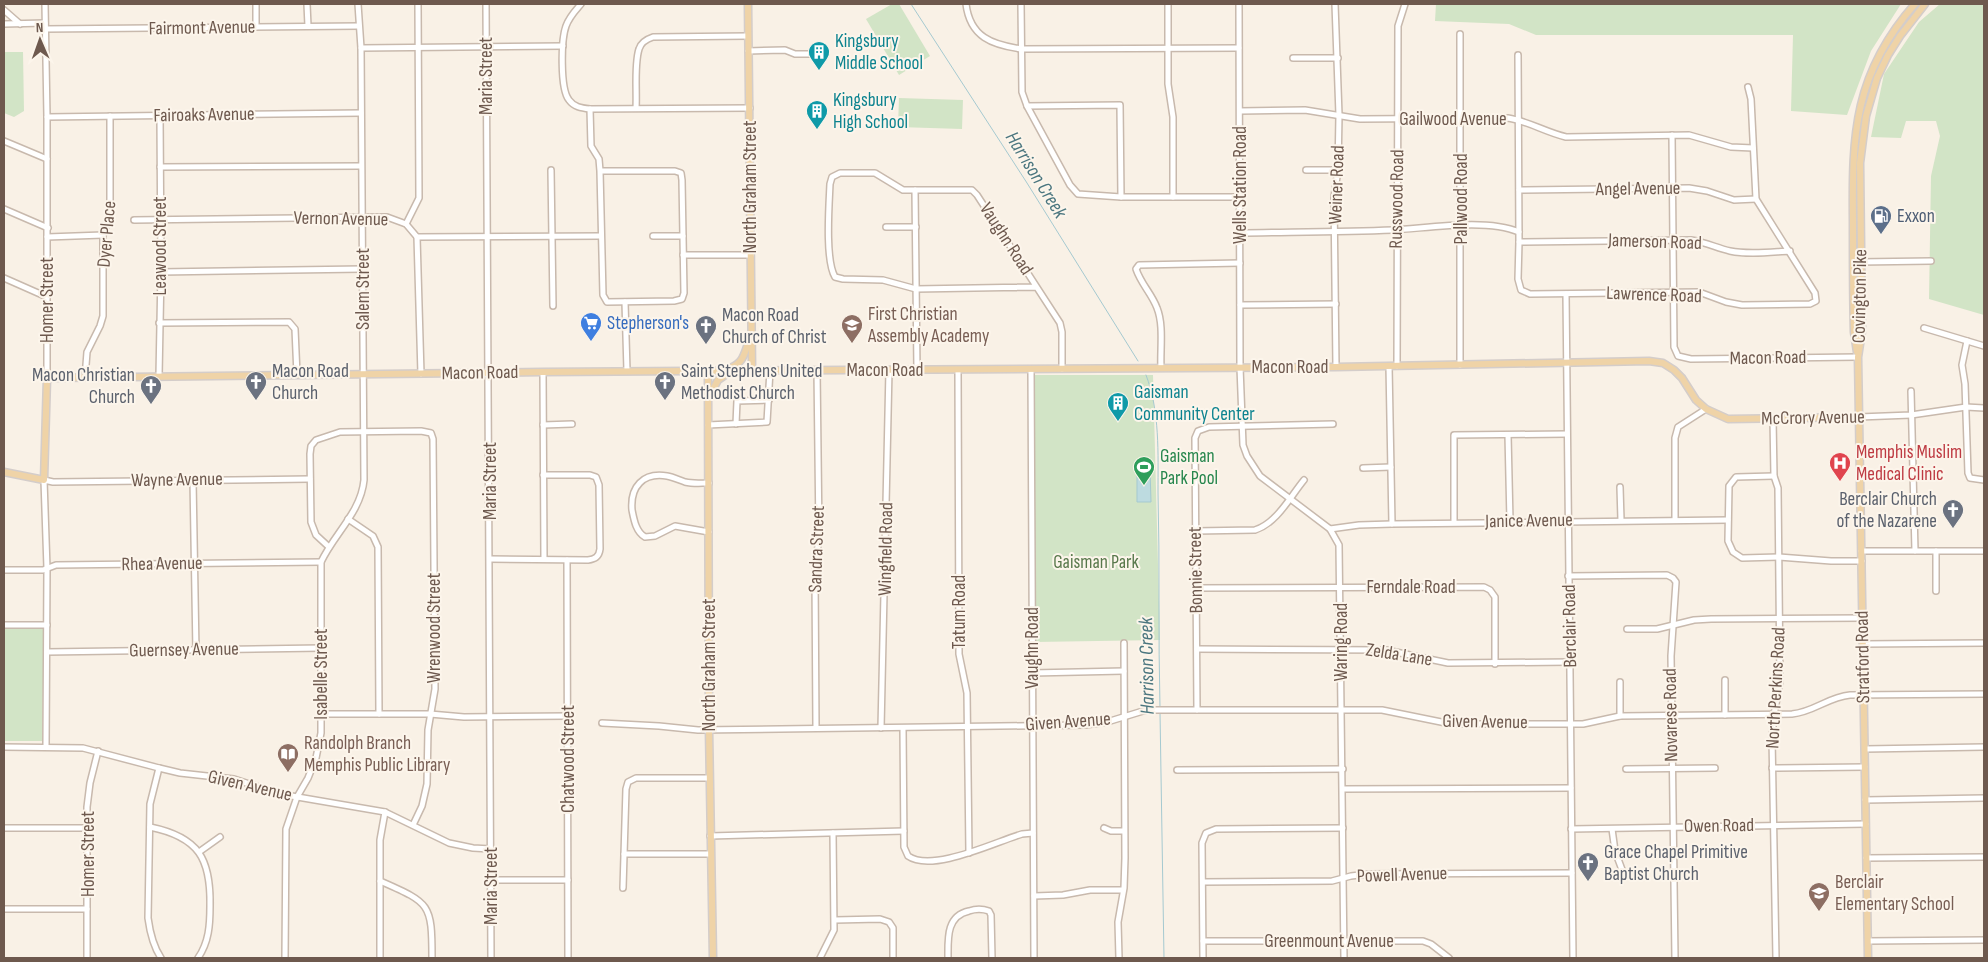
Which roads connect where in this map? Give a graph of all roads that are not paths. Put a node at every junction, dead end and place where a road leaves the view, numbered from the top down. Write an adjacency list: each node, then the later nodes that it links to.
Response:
1 (44, 4): 20 (street, Homer Street)
2 (256, 4): 23 (street)
3 (308, 4): 21 (street)
4 (358, 4): 22 (street, Salem Street)
5 (418, 4): 29 (street)
6 (486, 4): 26 (street, Maria Street)
7 (581, 4): 27 (street)
8 (748, 4): 25 (main road, North Graham Street)
9 (966, 4): 32 (street)
10 (1021, 4): 32 (street)
11 (1168, 4): 30 (street)
12 (1239, 4): 31 (street, Wells Station Road)
13 (1336, 4): 37 (street, Weiner Road)
14 (1405, 4): 50 (street, Russwood Road)
15 (1915, 4): 96 (main road, Covington Pike)
16 (1925, 4): 97 (main road, Covington Pike)
17 (4, 10): 19 (street)
18 (4, 24): 19 (street, Fairmont Avenue)
19 (20, 24): 20 (street, Fairmont Avenue)
20 (45, 26): 23 (street, Fairmont Avenue); 48 (street, Homer Street)
21 (308, 26): 22 (street, Fairmont Avenue); 23 (street, Fairmont Avenue)
22 (359, 26): 28 (street, Salem Street)
23 (256, 27)
24 (1460, 34): 49 (street, Pallwood Road)
25 (748, 36): 33 (main road, North Graham Street); 40 (street)
26 (486, 46): 27 (street); 29 (street); 89 (street, Maria Street)
27 (564, 46): 42 (street)
28 (361, 48): 29 (street); 44 (street, Salem Street)
29 (419, 48): 73 (street)
30 (1168, 48): 31 (street); 32 (street); 66 (street)
31 (1239, 48): 43 (street, Wells Station Road)
32 (1022, 49): 39 (street)
33 (748, 51): 34 (street); 41 (main road, North Graham Street)
34 (818, 54)
35 (1518, 55): 51 (street)
36 (1293, 58): 37 (street)
37 (1338, 58): 45 (street, Weiner Road)
38 (1748, 87): 54 (street)
39 (1027, 106): 65 (street); 65 (street)
40 (636, 108): 41 (street); 42 (street)
41 (750, 108): 94 (main road, North Graham Street)
42 (590, 109): 61 (street)
43 (1240, 111): 45 (street, Gailwood Avenue); 67 (street, Wells Station Road)
44 (360, 113): 47 (street, Fairoaks Avenue); 56 (street, Salem Street)
45 (1339, 115): 50 (street, Gailwood Avenue); 60 (street, Weiner Road)
46 (110, 116): 47 (street, Fairoaks Avenue); 48 (street, Fairoaks Avenue); 82 (street, Dyer Place)
47 (160, 116): 57 (street, Leawood Street)
48 (47, 117): 55 (street, Homer Street)
49 (1461, 118): 50 (street, Gailwood Avenue); 51 (street, Gailwood Avenue); 74 (street, Pallwood Road)
50 (1398, 119): 78 (street, Russwood Road)
51 (1519, 120): 52 (street, Gailwood Avenue); 64 (street)
52 (1672, 135): 54 (street, Gailwood Avenue); 62 (street)
53 (4, 141): 55 (street)
54 (1752, 148): 68 (street)
55 (47, 159): 77 (street, Homer Street)
56 (361, 166): 57 (street); 70 (street, Salem Street)
57 (160, 167): 71 (street, Leawood Street)
58 (551, 170): 83 (street)
59 (1306, 170): 60 (street)
60 (1338, 170): 79 (street, Weiner Road)
61 (600, 171): 84 (street); 86 (street)
62 (1672, 188): 64 (street, Angel Avenue); 68 (street, Angel Avenue); 90 (street)
63 (916, 190): 76 (street); 102 (street, Vaughn Road); 103 (street, Vaughn Road)
64 (1519, 190): 80 (street)
65 (1121, 197): 66 (street)
66 (1173, 197): 67 (street)
67 (1240, 197): 81 (street, Wells Station Road)
68 (1756, 199): 92 (street)
69 (4, 209): 77 (street)
70 (362, 217): 71 (street, Vernon Avenue); 73 (street, Vernon Avenue); 99 (street, Salem Street)
71 (160, 219): 72 (street, Vernon Avenue); 100 (street, Leawood Street)
72 (134, 220)
73 (406, 224): 88 (street, Vernon Avenue)
74 (1462, 226): 78 (street); 80 (street); 118 (street, Pallwood Road)
75 (886, 227): 76 (street)
76 (916, 227): 103 (street)
77 (48, 228): 87 (street, Homer Street)
78 (1396, 230): 79 (street); 121 (street, Russwood Road)
79 (1334, 232): 81 (street); 108 (street, Weiner Road)
80 (1519, 232): 91 (street)
81 (1240, 233): 98 (street, Wells Station Road)
82 (103, 235): 87 (street); 143 (street, Dyer Place)
83 (552, 236): 84 (street); 89 (street); 110 (street)
84 (601, 236): 107 (street)
85 (653, 236): 86 (street)
86 (683, 236): 93 (street)
87 (47, 237): 106 (street, Homer Street)
88 (417, 237): 89 (street); 139 (street)
89 (487, 237): 136 (street, Maria Street)
90 (1674, 240): 91 (street, Jamerson Road); 92 (street, Jamerson Road); 104 (street)
91 (1519, 242): 105 (street, Lawrence Road)
92 (1790, 251): 104 (street, Lawrence Road)
93 (683, 255): 94 (street); 107 (street)
94 (751, 255): 113 (main road, North Graham Street)
95 (1931, 261): 97 (street)
96 (1853, 262): 97 (street); 116 (main road, Covington Pike)
97 (1861, 262): 116 (main road, Covington Pike)
98 (1240, 263): 109 (street, Wells Station Road); 124 (street)
99 (363, 269): 100 (street); 138 (street, Salem Street)
100 (161, 272): 111 (street, Leawood Street)
101 (4, 278): 106 (street)
102 (1036, 287): 103 (street); 126 (street, Vaughn Road)
103 (916, 288): 131 (street)
104 (1674, 292): 105 (street, Lawrence Road); 116 (street, Macon Road)
105 (1566, 294): 117 (street, Berclair Road)
106 (47, 297): 142 (street, Homer Street)
107 (625, 302): 133 (street)
108 (1336, 304): 109 (street); 123 (street, Weiner Road)
109 (1240, 305): 122 (street, Wells Station Road)
110 (553, 306)
111 (159, 323): 140 (street); 141 (street, Leawood Street)
112 (1924, 328): 114 (street)
113 (751, 336): 127 (main road, North Graham Street); 135 (main road)
114 (1967, 341): 115 (street); 147 (street)
115 (1984, 346)
116 (1858, 357): 151 (main road, Stratford Road)
117 (1566, 362): 118 (main road, Macon Road); 119 (main road, Macon Road); 160 (street, Berclair Road)
118 (1460, 364): 121 (main road, Macon Road)
119 (1663, 364): 149 (main road, McCrory Avenue)
120 (1389, 366): 121 (main road, Macon Road); 123 (main road, Macon Road); 162 (street)
121 (1397, 366)
122 (1240, 367): 123 (main road, Macon Road); 124 (main road, Macon Road); 158 (street)
123 (1336, 367)
124 (1161, 368): 126 (main road, Macon Road)
125 (1031, 369): 126 (main road, Macon Road); 132 (main road, Macon Road); 221 (street, Vaughn Road)
126 (1062, 369)
127 (752, 370): 128 (main road, Macon Road); 135 (main road, Macon Road)
128 (770, 370): 129 (main road, Macon Road); 146 (street)
129 (817, 370): 130 (main road, Macon Road); 242 (street, Sandra Street)
130 (889, 370): 131 (main road, Macon Road); 243 (street, Wingfield Road)
131 (917, 370): 132 (main road, Macon Road)
132 (958, 370): 241 (street, Tatum Road)
133 (627, 371): 134 (main road, Macon Road); 137 (main road, Macon Road)
134 (708, 371): 135 (main road, Macon Road); 145 (main road, North Graham Street)
135 (728, 371): 145 (main road)
136 (489, 372): 137 (main road, Macon Road); 139 (main road, Macon Road); 192 (street, Maria Street)
137 (543, 372): 157 (street)
138 (363, 374): 139 (main road, Macon Road); 140 (main road, Macon Road); 159 (street, Salem Street)
139 (421, 374)
140 (296, 375): 141 (main road, Macon Road)
141 (159, 376): 143 (main road, Macon Road)
142 (47, 378): 143 (main road, Macon Road); 168 (main road, Homer Street)
143 (85, 378)
144 (1911, 391): 150 (street)
145 (708, 400): 154 (main road, North Graham Street)
146 (769, 400): 155 (street); 155 (street)
147 (1966, 407): 148 (street, McCrory Avenue); 150 (street, McCrory Avenue); 171 (street)
148 (1984, 408)
149 (1706, 409): 152 (main road, McCrory Avenue); 178 (street)
150 (1911, 415): 151 (street, McCrory Avenue); 189 (street)
151 (1859, 417): 152 (main road, McCrory Avenue); 188 (main road, Stratford Road)
152 (1773, 418): 166 (street, North Perkins Road)
153 (572, 424): 157 (street)
154 (708, 424): 155 (street); 172 (main road, North Graham Street)
155 (736, 424)
156 (1334, 424): 158 (street)
157 (543, 425): 165 (street)
158 (1242, 426): 174 (street); 184 (street, Bonnie Street)
159 (364, 432): 167 (street); 175 (street, Salem Street); 230 (street, Wrenwood Street)
160 (1567, 434): 161 (street); 176 (street, Berclair Road)
161 (1508, 435): 180 (street); 181 (street)
162 (1391, 467): 163 (street); 182 (street)
163 (1363, 468)
164 (4, 472): 168 (main road)
165 (543, 475): 193 (street); 194 (street)
166 (1774, 476): 179 (street); 191 (street, North Perkins Road)
167 (310, 478): 169 (street, Wayne Avenue); 186 (street)
168 (44, 480): 169 (street, Wayne Avenue); 198 (street, Homer Street)
169 (193, 480): 197 (street)
170 (1304, 480): 174 (street)
171 (1984, 480)
172 (709, 482): 185 (main road, North Graham Street); 185 (street)
173 (1620, 487): 177 (street)
174 (1289, 499): 183 (street); 184 (street)
175 (348, 519): 186 (street, Salem Street); 229 (street)
176 (1567, 520): 177 (street, Janice Avenue); 180 (street, Janice Avenue); 200 (street, Berclair Road)
177 (1621, 520): 178 (street, Janice Avenue)
178 (1675, 520): 179 (street, Janice Avenue)
179 (1728, 520): 191 (street)
180 (1510, 521): 181 (street, Janice Avenue)
181 (1454, 522): 182 (street, Janice Avenue)
182 (1392, 524): 183 (street, Janice Avenue)
183 (1330, 529): 201 (street, Waring Road)
184 (1196, 531): 202 (street, Bonnie Street)
185 (709, 532): 245 (main road, North Graham Street)
186 (329, 547): 196 (street, Salem Street)
187 (1984, 550): 190 (street)
188 (1862, 551): 189 (street); 195 (main road, Stratford Road)
189 (1915, 551): 190 (street)
190 (1936, 551): 203 (street)
191 (1779, 557): 195 (street); 205 (street, North Perkins Road)
192 (490, 559): 193 (street); 236 (street, Maria Street)
193 (544, 560): 194 (street)
194 (567, 560): 233 (street, Chatwood Street)
195 (1862, 561): 204 (main road, Stratford Road)
196 (321, 562): 197 (street, Rhea Avenue); 213 (street, Isabelle Street)
197 (194, 563): 198 (street, Rhea Avenue); 216 (street)
198 (47, 568): 199 (street, Rhea Avenue); 207 (street, Homer Street)
199 (4, 570)
200 (1568, 576): 208 (street, Novarese Road); 218 (street, Berclair Road)
201 (1341, 587): 202 (street, Ferndale Road); 214 (street, Waring Road); 219 (street, Ferndale Road)
202 (1196, 588): 215 (street, Bonnie Street)
203 (1936, 591)
204 (1862, 618): 205 (street); 212 (main road, Stratford Road)
205 (1780, 619): 208 (street); 232 (street, North Perkins Road)
206 (4, 625): 207 (street)
207 (47, 625): 217 (street, Homer Street)
208 (1674, 625): 209 (street); 235 (street, Novarese Road)
209 (1627, 630)
210 (1124, 643): 220 (street)
211 (1984, 643): 212 (street)
212 (1863, 644): 225 (main road, Stratford Road)
213 (321, 648): 216 (street, Guernsey Avenue); 228 (street, Isabelle Street)
214 (1341, 648): 215 (street, Zelda Lane); 219 (street, Zelda Lane); 226 (street, Waring Road)
215 (1197, 649): 227 (street, Bonnie Street)
216 (196, 651): 217 (street, Guernsey Avenue)
217 (47, 652): 246 (street, Homer Street)
218 (1571, 662): 219 (street, Zelda Lane); 239 (street, Berclair Road)
219 (1496, 664)
220 (1124, 671): 221 (street); 237 (street)
221 (1032, 673): 240 (street, Vaughn Road)
222 (1725, 680): 231 (street)
223 (1620, 682): 234 (street)
224 (1984, 694): 225 (street, Given Avenue)
225 (1864, 695): 232 (street, Given Avenue); 249 (main road, Stratford Road)
226 (1342, 709): 227 (street, Given Avenue); 239 (street, Given Avenue); 256 (street, Waring Road)
227 (1197, 710): 237 (street, Given Avenue)
228 (322, 714): 229 (street); 262 (street, Isabelle Street)
229 (379, 714): 230 (street)
230 (430, 714): 236 (street); 267 (street, Wrenwood Street)
231 (1725, 715): 232 (street, Given Avenue); 235 (street, Given Avenue)
232 (1774, 715): 255 (street, North Perkins Road)
233 (567, 716): 236 (street); 294 (street, Chatwood Street)
234 (1620, 716): 235 (street, Given Avenue); 239 (street, Given Avenue)
235 (1671, 716): 253 (street, Novarese Road)
236 (491, 717): 283 (street, Maria Street)
237 (1125, 717): 240 (street, Given Avenue); 277 (street)
238 (602, 723): 245 (street, Given Avenue)
239 (1571, 724): 260 (street, Berclair Road)
240 (1032, 726): 241 (street, Given Avenue); 280 (street, Vaughn Road)
241 (968, 727): 244 (street, Given Avenue); 285 (street, Tatum Road)
242 (816, 728): 243 (street, Given Avenue); 245 (street, Given Avenue)
243 (881, 728): 244 (street, Given Avenue)
244 (903, 728): 278 (street)
245 (709, 730): 259 (main road, North Graham Street)
246 (46, 746): 247 (street, Given Avenue); 250 (street, Given Avenue)
247 (4, 747)
248 (1984, 747): 249 (street)
249 (1865, 749): 251 (main road, Stratford Road)
250 (98, 751): 252 (street, Given Avenue); 272 (street, Homer Street)
251 (1865, 767): 255 (street); 264 (main road, Stratford Road)
252 (159, 768): 262 (street, Given Avenue); 269 (street)
253 (1672, 768): 254 (street); 257 (street); 270 (street, Novarese Road)
254 (1714, 768)
255 (1772, 768): 268 (street, North Perkins Road)
256 (1343, 769): 258 (street); 261 (street, Waring Road)
257 (1626, 769)
258 (1177, 770)
259 (710, 778): 281 (main road, North Graham Street); 286 (street)
260 (1571, 788): 261 (street); 275 (street, Berclair Road)
261 (1343, 789): 274 (street, Waring Road)
262 (297, 797): 265 (street, Given Avenue); 310 (street, Isabelle Street)
263 (1984, 798): 264 (street)
264 (1866, 800): 266 (main road, Stratford Road)
265 (385, 812): 267 (street, Given Avenue); 295 (street)
266 (1866, 824): 268 (street, Owen Road); 289 (main road, Stratford Road)
267 (413, 825): 283 (street, Given Avenue)
268 (1774, 825): 270 (street, Owen Road); 327 (street, North Perkins Road)
269 (150, 827): 284 (street); 308 (street)
270 (1673, 827): 276 (street, Owen Road); 326 (street, Novarese Road)
271 (4, 828): 272 (street)
272 (87, 828): 300 (street, Homer Street)
273 (1104, 828): 277 (street)
274 (1343, 828): 292 (street, Waring Road); 296 (street)
275 (1572, 828): 276 (street, Owen Road); 290 (street, Berclair Road)
276 (1612, 829): 291 (street)
277 (1124, 830): 298 (street)
278 (904, 831): 279 (street); 285 (street)
279 (833, 833): 281 (street); 302 (street)
280 (1033, 833): 285 (street); 299 (street, Vaughn Road)
281 (710, 836): 287 (main road, North Graham Street)
282 (220, 837): 284 (street)
283 (491, 849): 293 (street, Maria Street)
284 (199, 852): 309 (street)
285 (969, 853)
286 (624, 854): 287 (street); 297 (street)
287 (710, 854): 315 (main road, North Graham Street)
288 (1984, 857): 289 (street)
289 (1866, 858): 306 (main road, Stratford Road)
290 (1572, 873): 292 (street, Powell Avenue); 325 (street, Berclair Road)
291 (1624, 875)
292 (1344, 879): 296 (street, Powell Avenue); 303 (street, Waring Road)
293 (491, 880): 294 (street); 313 (street, Maria Street)
294 (568, 880): 314 (street, Chatwood Street)
295 (380, 881): 311 (street); 312 (street)
296 (1203, 882): 305 (street)
297 (623, 888)
298 (1123, 890): 299 (street); 321 (street)
299 (1034, 896): 320 (street, Vaughn Road)
300 (88, 909): 301 (street); 307 (street, Homer Street)
301 (4, 910)
302 (835, 920): 316 (street); 317 (street)
303 (1344, 940): 305 (street, Greenmount Avenue); 323 (street, Waring Road); 324 (street, Greenmount Avenue)
304 (1984, 940): 306 (street)
305 (1203, 941): 322 (street)
306 (1868, 941): 328 (main road, Stratford Road)
307 (87, 958)
308 (161, 958)
309 (198, 958)
310 (285, 958)
311 (380, 958)
312 (432, 958)
313 (491, 958)
314 (568, 958)
315 (713, 958)
316 (820, 958)
317 (893, 958)
318 (948, 958): 319 (street)
319 (992, 958)
320 (1034, 958)
321 (1119, 958)
322 (1203, 958)
323 (1344, 958)
324 (1449, 958)
325 (1573, 958)
326 (1675, 958)
327 (1776, 958)
328 (1868, 958)

